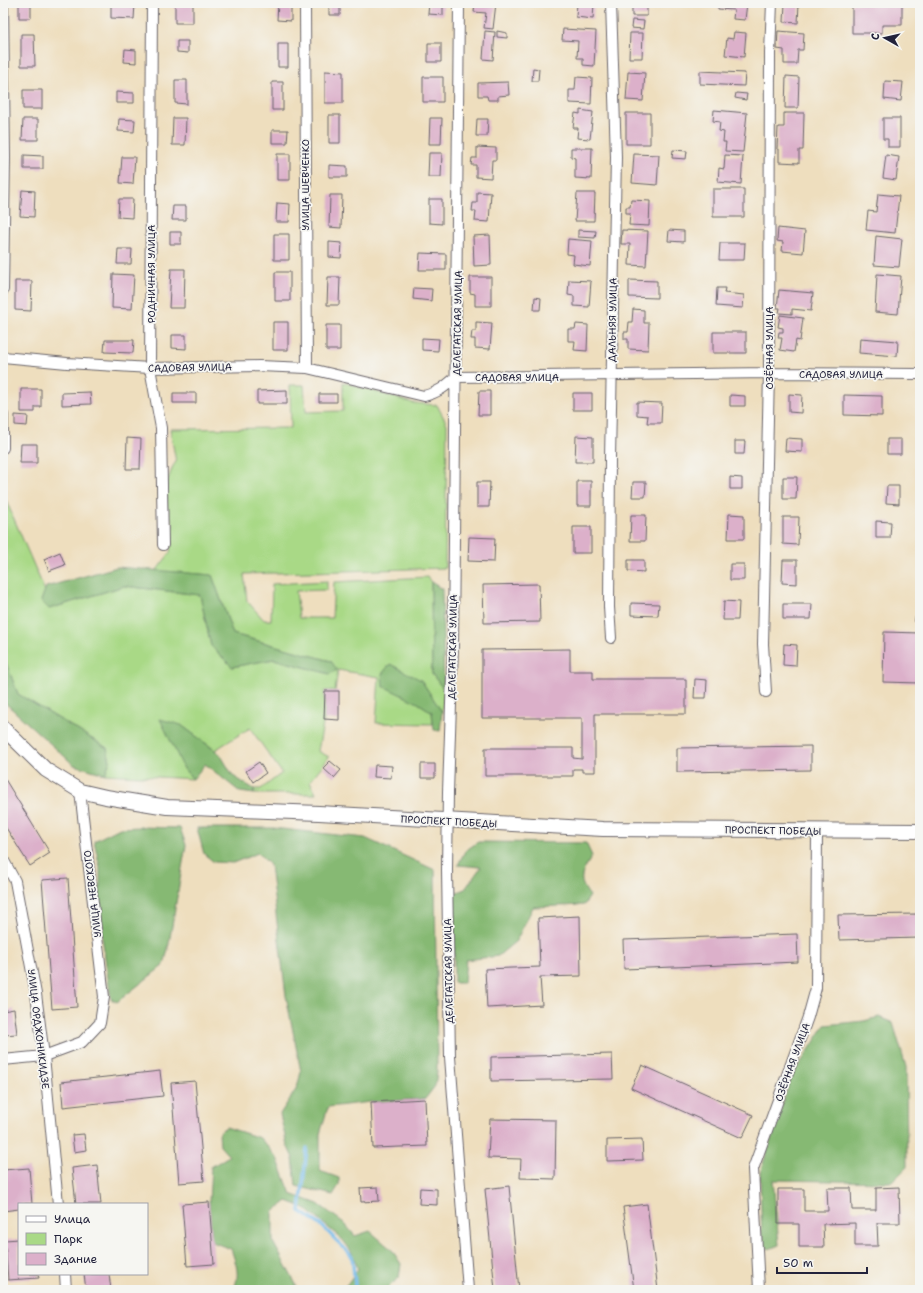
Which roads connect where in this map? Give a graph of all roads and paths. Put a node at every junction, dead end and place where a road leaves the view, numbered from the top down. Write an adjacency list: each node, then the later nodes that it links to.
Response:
1 (3, 3): 7 (street)
2 (152, 3): 9 (street, РОДНИЧНАЯ УЛИЦА)
3 (305, 3): 10 (street, УЛИЦА ШЕВЧЕНКО)
4 (459, 3): 14 (street, ДЕЛЕГАТСКАЯ УЛИЦА)
5 (611, 3): 13 (street, ДАЛЬНЯЯ УЛИЦА)
6 (772, 3): 11 (street, ОЗЁРНАЯ УЛИЦА)
7 (3, 290)
8 (3, 357): 9 (street, САДОВАЯ УЛИЦА)
9 (150, 368): 10 (street, САДОВАЯ УЛИЦА); 17 (street, РОДНИЧНАЯ УЛИЦА)
10 (307, 368): 14 (street, САДОВАЯ УЛИЦА)
11 (769, 373): 12 (street, САДОВАЯ УЛИЦА); 13 (street, САДОВАЯ УЛИЦА); 19 (street, ОЗЁРНАЯ УЛИЦА)
12 (920, 374)
13 (611, 376): 14 (street, САДОВАЯ УЛИЦА); 18 (street, ДАЛЬНЯЯ УЛИЦА)
14 (456, 377): 22 (street, ДЕЛЕГАТСКАЯ УЛИЦА)
15 (3, 415): 16 (street)
16 (4, 448)
17 (163, 545)
18 (611, 638)
19 (766, 692)
20 (3, 728): 21 (street, ПРОСПЕКТ ПОБЕДЫ)
21 (80, 791): 22 (street, ПРОСПЕКТ ПОБЕДЫ); 26 (street, УЛИЦА НЕВСКОГО)
22 (447, 821): 23 (street, ПРОСПЕКТ ПОБЕДЫ); 31 (street, ДЕЛЕГАТСКАЯ УЛИЦА)
23 (817, 831): 24 (street, ПРОСПЕКТ ПОБЕДЫ); 32 (street, ОЗЁРНАЯ УЛИЦА)
24 (920, 831)
25 (3, 859): 26 (street, УЛИЦА ОРДЖОНИКИДЗЕ)
26 (44, 1056): 27 (street, УЛИЦА НЕВСКОГО); 28 (street, УЛИЦА ОРДЖОНИКИДЗЕ)
27 (3, 1060)
28 (58, 1203)
29 (65, 1275): 30 (street)
30 (66, 1290)
31 (468, 1290)
32 (760, 1290)

